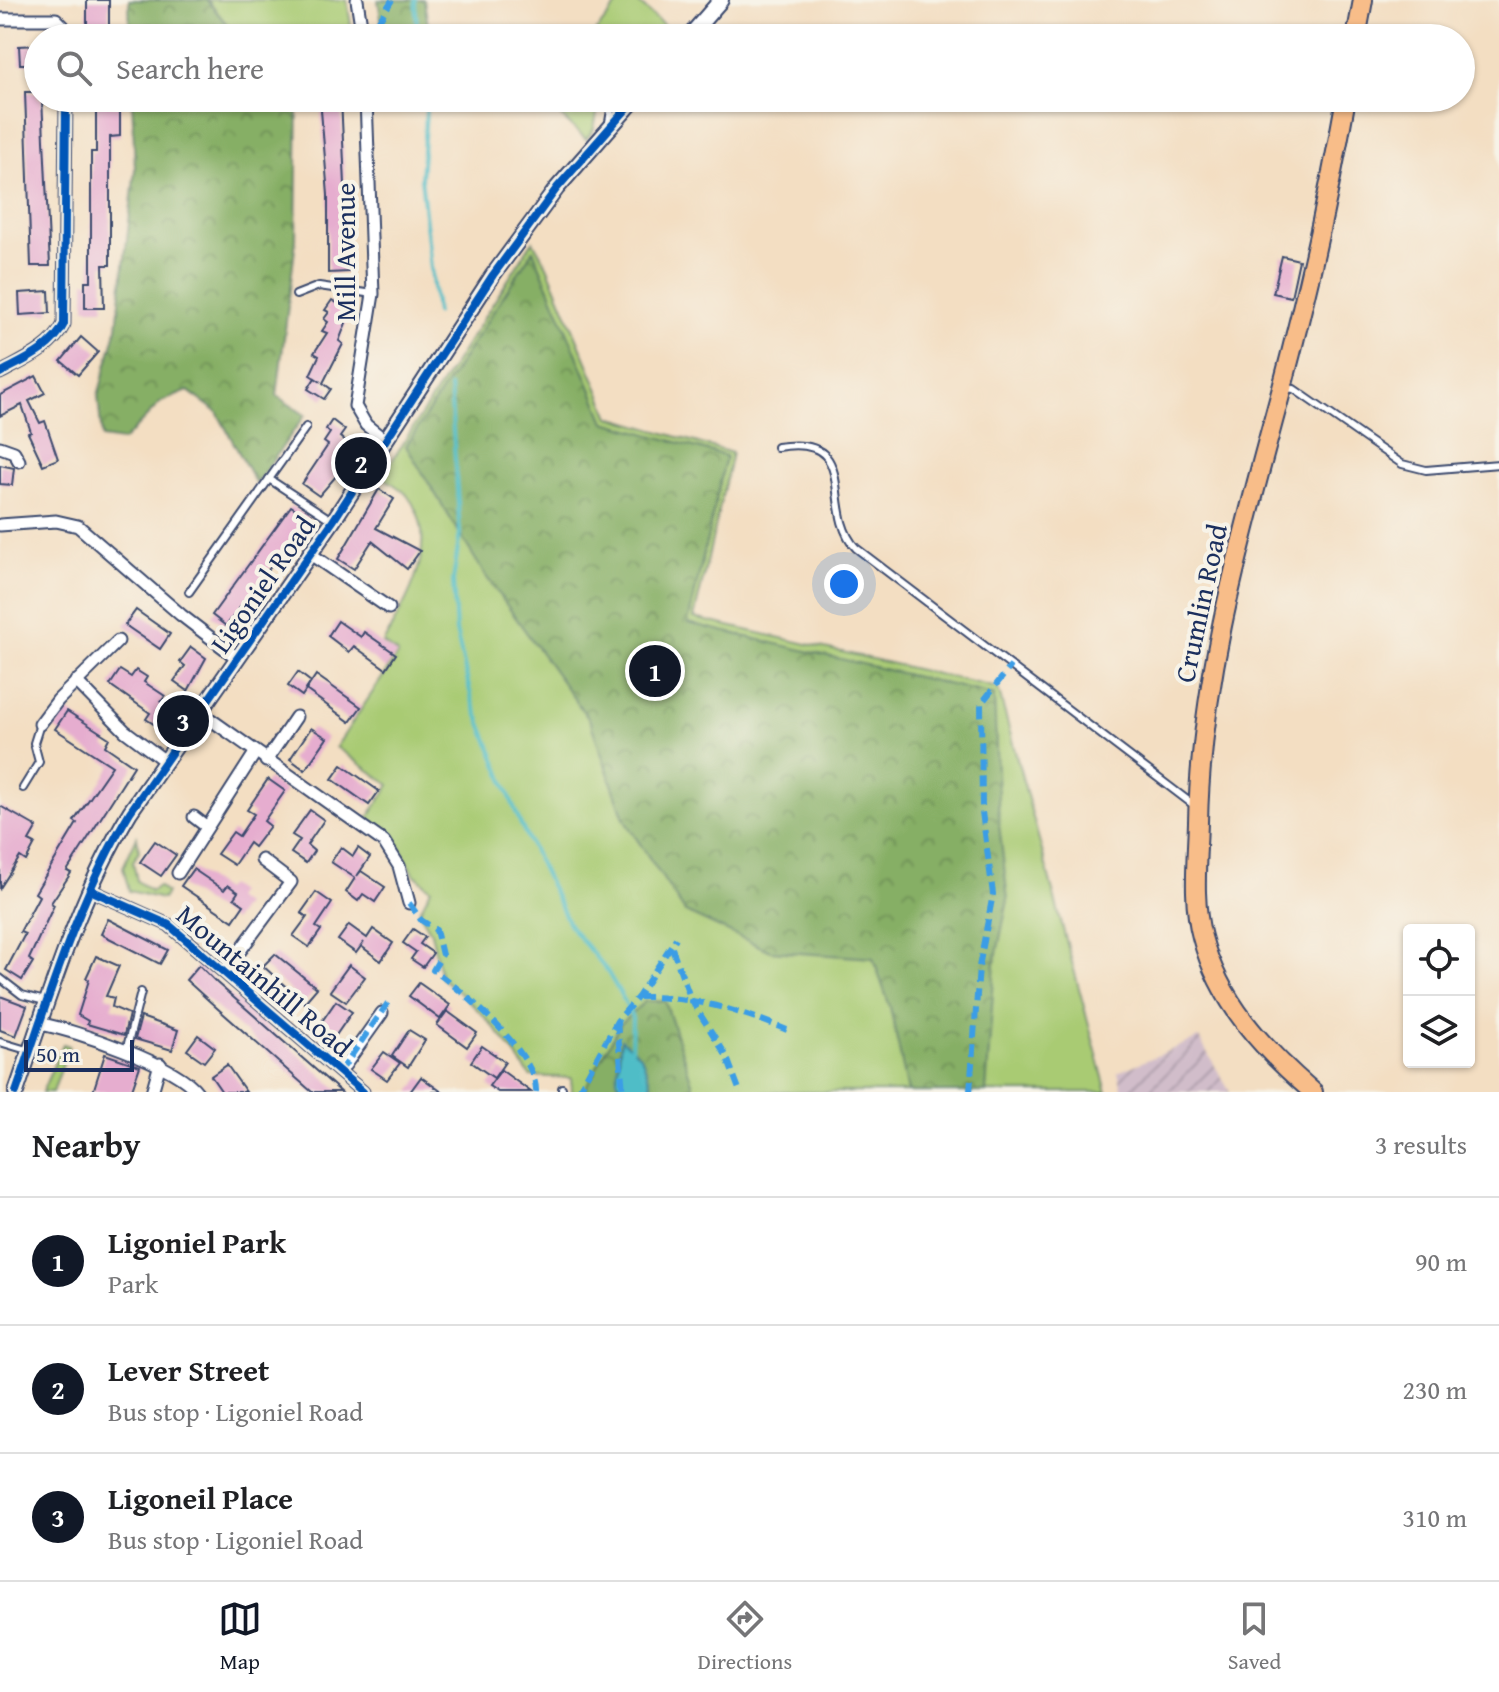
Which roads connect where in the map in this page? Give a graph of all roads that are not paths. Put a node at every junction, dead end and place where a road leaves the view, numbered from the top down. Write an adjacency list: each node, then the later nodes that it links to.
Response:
1 (357, 0): 6 (street)
2 (721, 0): 7 (street)
3 (1363, 0): 8 (main road)
4 (0, 19): 5 (street)
5 (61, 24)
6 (361, 24)
7 (700, 24)
8 (1359, 24)
9 (66, 112): 17 (street)
10 (366, 112): 15 (street, Mill Avenue)
11 (611, 112): 14 (lane)
12 (623, 112): 14 (street, Ligoniel Road)
13 (1343, 112): 18 (main road, Crumlin Road)
14 (608, 129): 20 (street, Ligoniel Road)
15 (373, 294): 16 (lane); 20 (street, Mill Avenue)
16 (296, 295)
17 (0, 373)
18 (1282, 388): 24 (lane); 41 (main road, Crumlin Road)
19 (306, 427): 25 (lane)
20 (386, 441): 26 (street, Ligoniel Road)
21 (0, 447): 23 (street)
22 (777, 447): 41 (lane)
23 (19, 461)
24 (1499, 464)
25 (269, 479): 26 (lane); 29 (lane)
26 (333, 521): 28 (street, Ligoniel Road)
27 (0, 525): 32 (street)
28 (309, 553): 30 (street); 32 (street, Ligoniel Road)
29 (189, 592)
30 (389, 608)
31 (118, 641): 33 (street)
32 (237, 658): 34 (street, Ligoniel Road)
33 (76, 681): 36 (street); 38 (street)
34 (200, 712): 37 (street); 38 (street, Ligoniel Road)
35 (296, 717): 39 (street)
36 (40, 724): 40 (lane)
37 (255, 753): 39 (street); 43 (street)
38 (165, 761): 46 (street, Ligoniel Road)
39 (266, 761): 47 (street)
40 (23, 788)
41 (1198, 808): 63 (main road, Crumlin Road)
42 (194, 817): 43 (street)
43 (207, 827): 45 (street)
44 (262, 860): 48 (street)
45 (178, 873)
46 (90, 890): 48 (street, Mountainhill Road); 51 (street, Ligoniel Road)
47 (409, 903)
48 (225, 971): 58 (street, Mountainhill Road)
49 (0, 978): 51 (lane)
50 (141, 992): 56 (lane)
51 (48, 1001): 53 (street, Ligoniel Road)
52 (382, 1013): 58 (street)
53 (41, 1024): 55 (street, Ligoniel Road); 56 (street)
54 (0, 1042): 55 (lane)
55 (30, 1051): 59 (street, Ligoniel Road)
56 (126, 1051): 57 (street)
57 (160, 1064): 60 (street); 61 (street)
58 (340, 1072): 62 (street, Mountainhill Road)
59 (16, 1092)
60 (152, 1092)
61 (197, 1092)
62 (363, 1092)
63 (1313, 1092)

